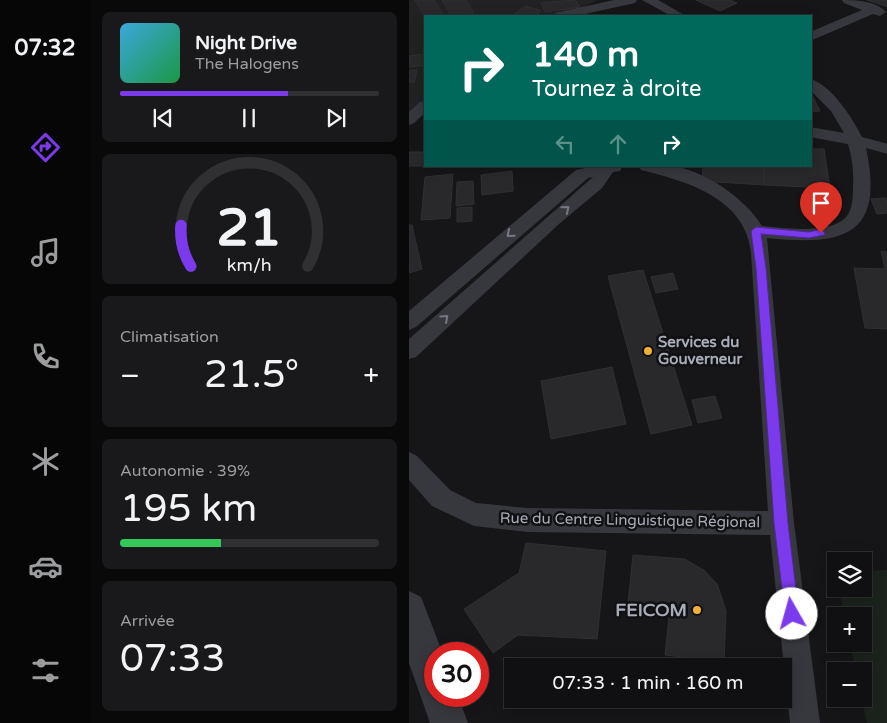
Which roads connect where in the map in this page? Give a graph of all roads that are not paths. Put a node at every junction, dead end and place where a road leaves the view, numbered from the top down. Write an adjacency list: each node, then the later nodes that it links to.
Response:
1 (631, 0): 5 (street)
2 (648, 0): 6 (street)
3 (848, 0): 4 (street)
4 (874, 9): 7 (street); 8 (street)
5 (564, 15)
6 (678, 15)
7 (887, 16)
8 (812, 36)
9 (812, 84): 13 (street)
10 (424, 106): 11 (street)
11 (409, 120)
12 (812, 132): 13 (street)
13 (855, 140): 14 (street); 17 (street)
14 (887, 149)
15 (664, 167): 17 (street)
16 (613, 168): 18 (street, one-way to 18); 19 (street, one-way to 16)
17 (756, 231): 21 (street)
18 (409, 322)
19 (409, 351)
20 (409, 463): 21 (street, Rue du Centre Linguistique Régional)
21 (781, 523): 26 (street)
22 (409, 610): 23 (street)
23 (424, 653)
24 (443, 707): 25 (street)
25 (449, 723)
26 (805, 723)

